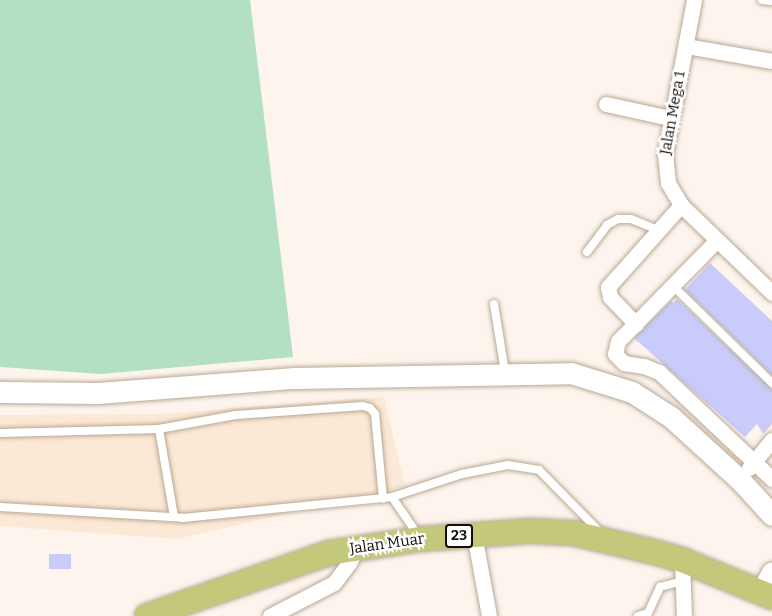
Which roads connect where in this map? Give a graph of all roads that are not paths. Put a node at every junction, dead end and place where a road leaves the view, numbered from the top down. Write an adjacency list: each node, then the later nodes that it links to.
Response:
1 (694, 0): 4 (street, Jalan Mega 1)
2 (762, 0): 3 (lane)
3 (772, 2)
4 (686, 46): 5 (street); 7 (street, Jalan Mega 1)
5 (772, 62)
6 (606, 104): 7 (street)
7 (670, 118): 8 (street, Jalan Mega 1)
8 (681, 205): 9 (street); 10 (street, Jalan Mega 1)
9 (658, 230): 11 (lane); 15 (street)
10 (717, 240): 12 (street); 13 (street, Jalan Mega 1)
11 (588, 252)
12 (673, 286): 15 (street); 17 (lane)
13 (772, 293)
14 (494, 304): 16 (lane)
15 (636, 324): 22 (street)
16 (506, 374): 18 (street); 24 (street)
17 (772, 383)
18 (0, 392)
19 (159, 429): 20 (lane); 26 (lane); 29 (lane)
20 (0, 433)
21 (772, 440): 22 (street)
22 (754, 462): 23 (street); 24 (street)
23 (772, 479)
24 (740, 480): 28 (street)
25 (392, 497): 26 (lane); 31 (lane); 32 (lane)
26 (382, 499): 29 (lane)
27 (0, 507): 29 (lane)
28 (772, 515)
29 (174, 517)
30 (474, 534): 31 (main road, Jalan Muar / 23); 32 (main road, Jalan Muar / 23); 38 (street)
31 (421, 539): 33 (main road, Jalan Muar / 23)
32 (609, 541): 34 (main road, Jalan Muar / 23)
33 (356, 549): 36 (main road, Jalan Muar / 23); 37 (street)
34 (682, 571): 35 (main road, Jalan Muar / 23); 39 (lane); 40 (street)
35 (769, 587)
36 (147, 616)
37 (270, 616)
38 (489, 616)
39 (638, 616)
40 (684, 616)

